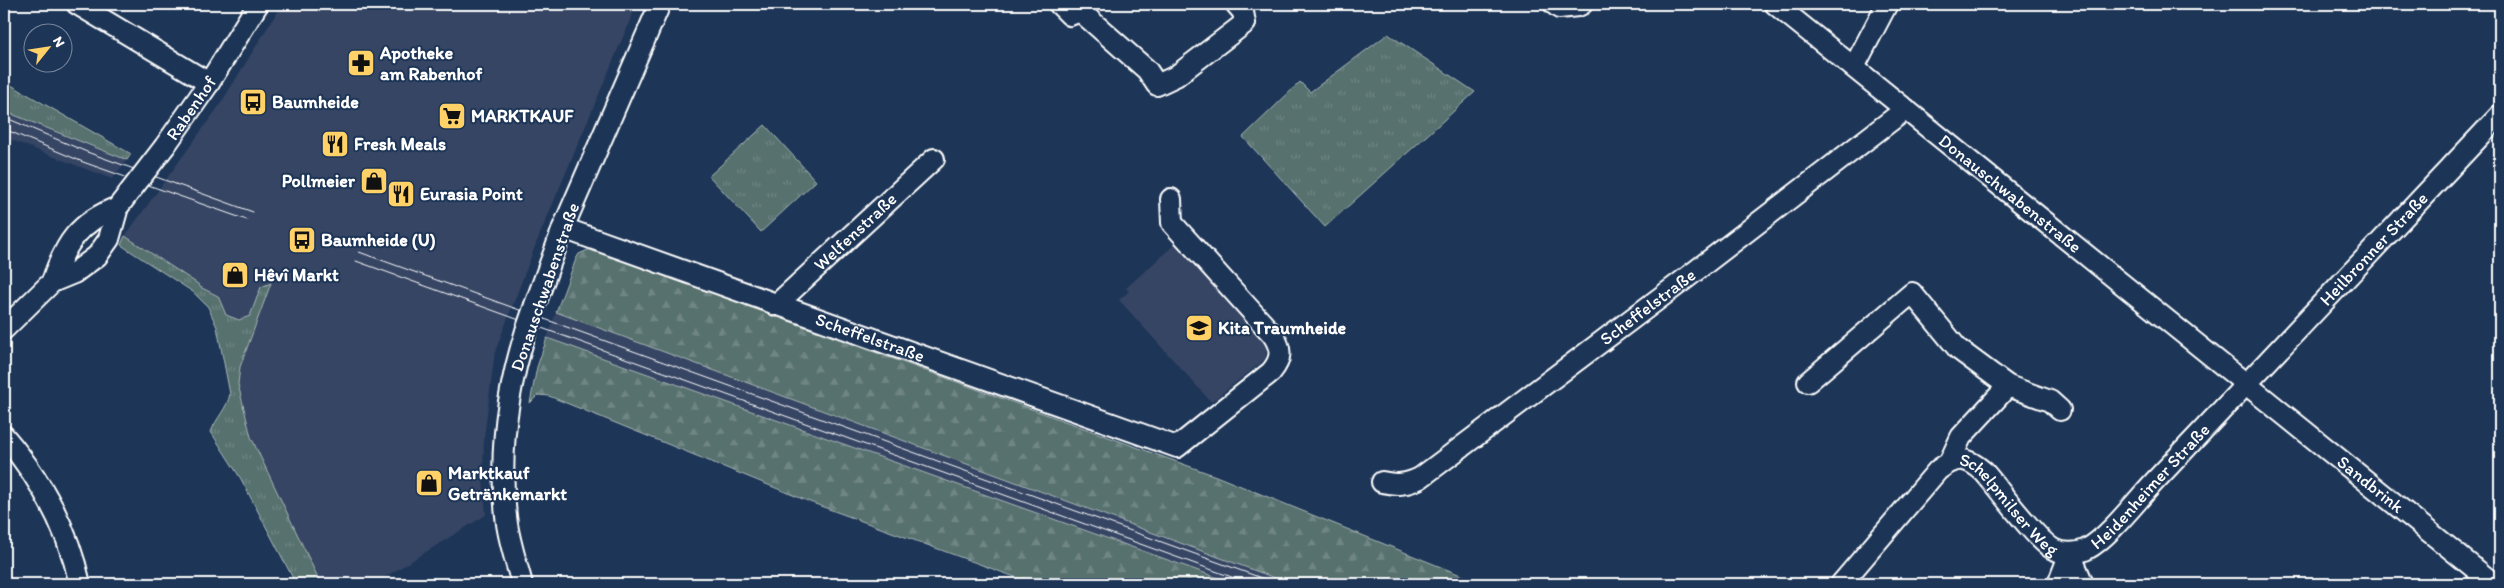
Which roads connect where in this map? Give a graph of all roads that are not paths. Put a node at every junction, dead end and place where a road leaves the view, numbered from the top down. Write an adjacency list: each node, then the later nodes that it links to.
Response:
1 (77, 4): 11 (street)
2 (258, 4): 11 (street, Rabenhof)
3 (660, 4): 17 (street, Donauschwabenstraße)
4 (1059, 4): 5 (street)
5 (1236, 4)
6 (1554, 4): 7 (street)
7 (1582, 4)
8 (1775, 4): 10 (street, Donauschwabenstraße)
9 (1887, 4): 10 (street)
10 (1854, 67): 12 (street, Donauschwabenstraße)
11 (209, 83): 16 (street, Rabenhof, bridge)
12 (1906, 110): 22 (street, Donauschwabenstraße); 27 (street, Scheffelstraße)
13 (2500, 115): 22 (street, Heilbronner Straße)
14 (934, 159): 19 (street, Welfenstraße)
15 (1171, 199): 19 (street, Scheffelstraße)
16 (118, 207): 18 (street, Rabenhof); 18 (street, Rabenhof)
17 (563, 228): 19 (street, Scheffelstraße); 30 (street, Donauschwabenstraße, bridge)
18 (52, 282): 20 (street, Rabenhof)
19 (776, 305)
20 (4, 329)
21 (1808, 382): 23 (street)
22 (2247, 383): 28 (street, Heidenheimer Straße); 34 (street, Sandbrink)
23 (2008, 386): 24 (street); 26 (street, Schelpmilser Weg)
24 (2060, 410)
25 (4, 436): 29 (street)
26 (1950, 461): 28 (street, Schelpmilser Weg); 31 (street, Schelpmilser Weg)
27 (1382, 482)
28 (2070, 553): 32 (street, Heidenheimer Straße); 33 (street)
29 (80, 584)
30 (522, 584)
31 (1841, 584)
32 (2058, 584)
33 (2083, 584)
34 (2494, 584)

